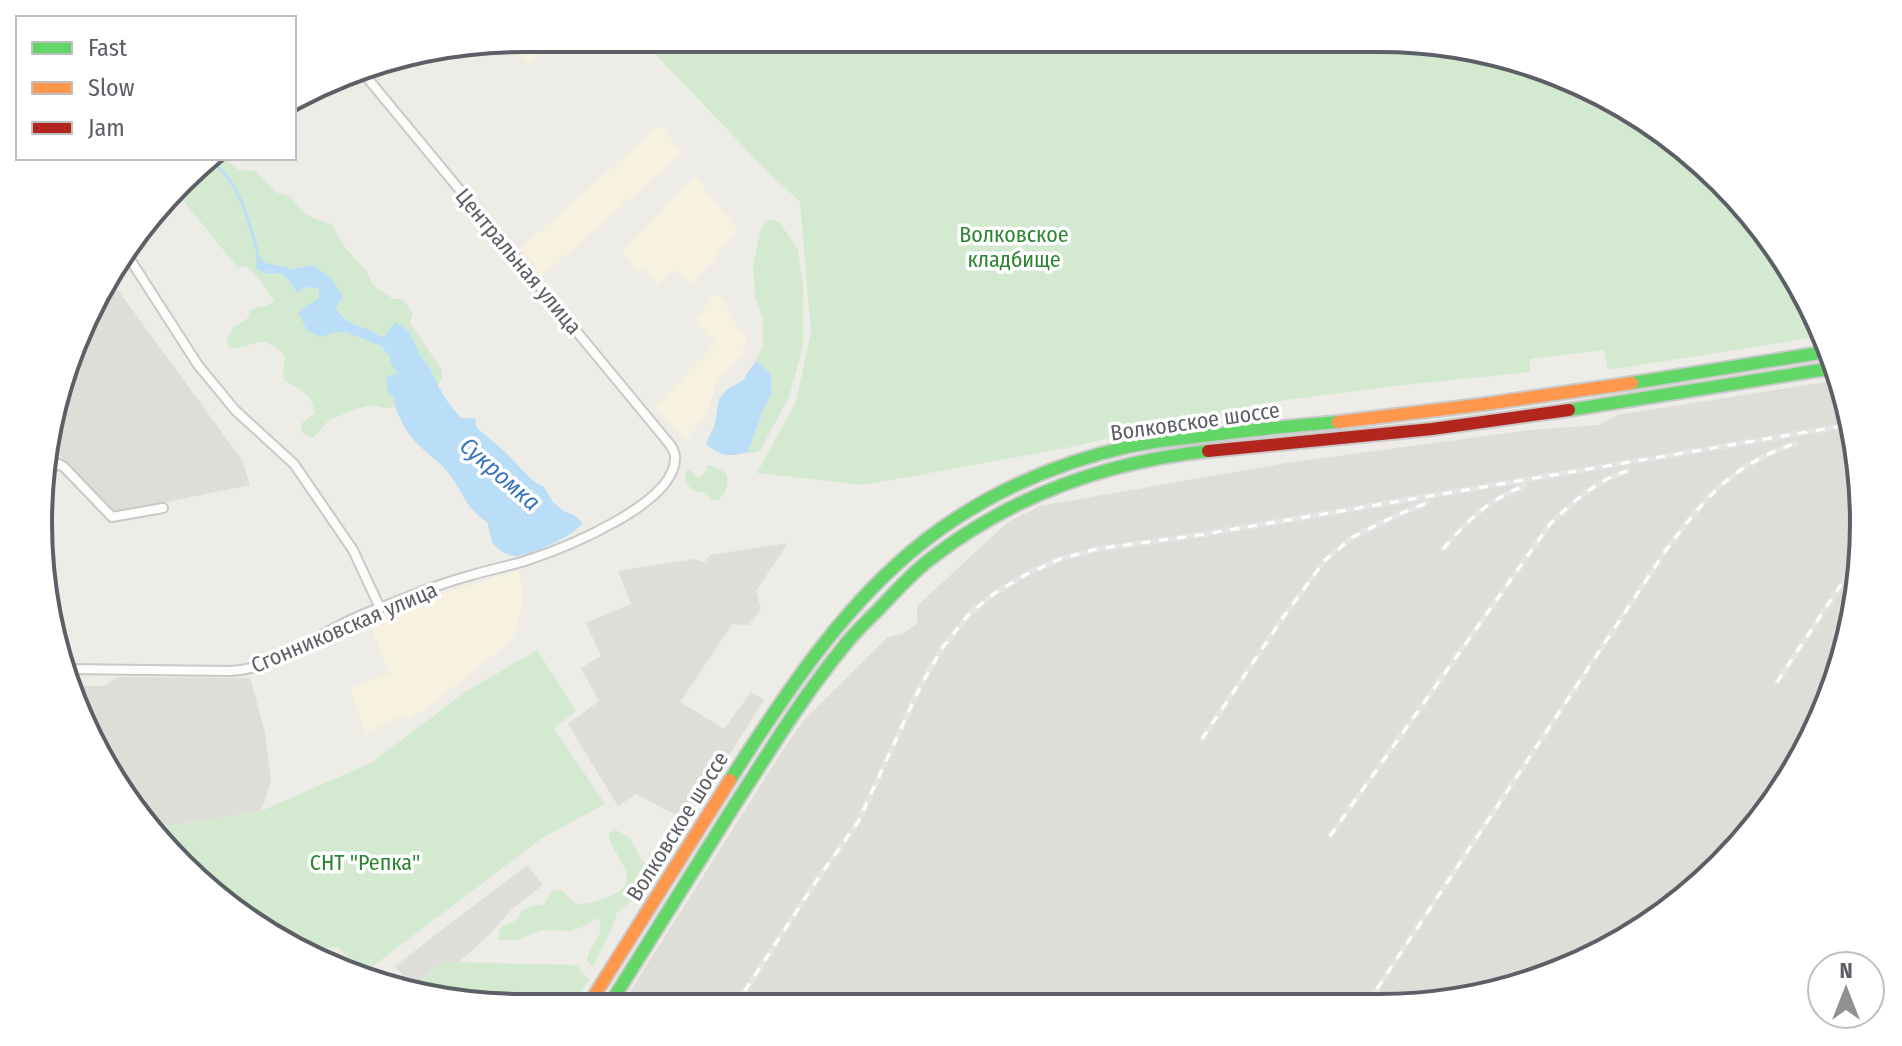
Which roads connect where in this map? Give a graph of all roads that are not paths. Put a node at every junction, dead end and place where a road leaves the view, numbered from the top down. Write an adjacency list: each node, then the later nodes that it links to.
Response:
1 (368, 79): 5 (street, Центральная улица)
2 (131, 261): 8 (street)
3 (1818, 353): 10 (main road, Волковское шоссе)
4 (1824, 369): 11 (main road, Волковское шоссе)
5 (675, 457): 8 (street, Сгонниковская улица)
6 (56, 465): 7 (street)
7 (163, 508)
8 (380, 608): 9 (street, Сгонниковская улица)
9 (75, 669)
10 (595, 994)
11 (616, 994)

